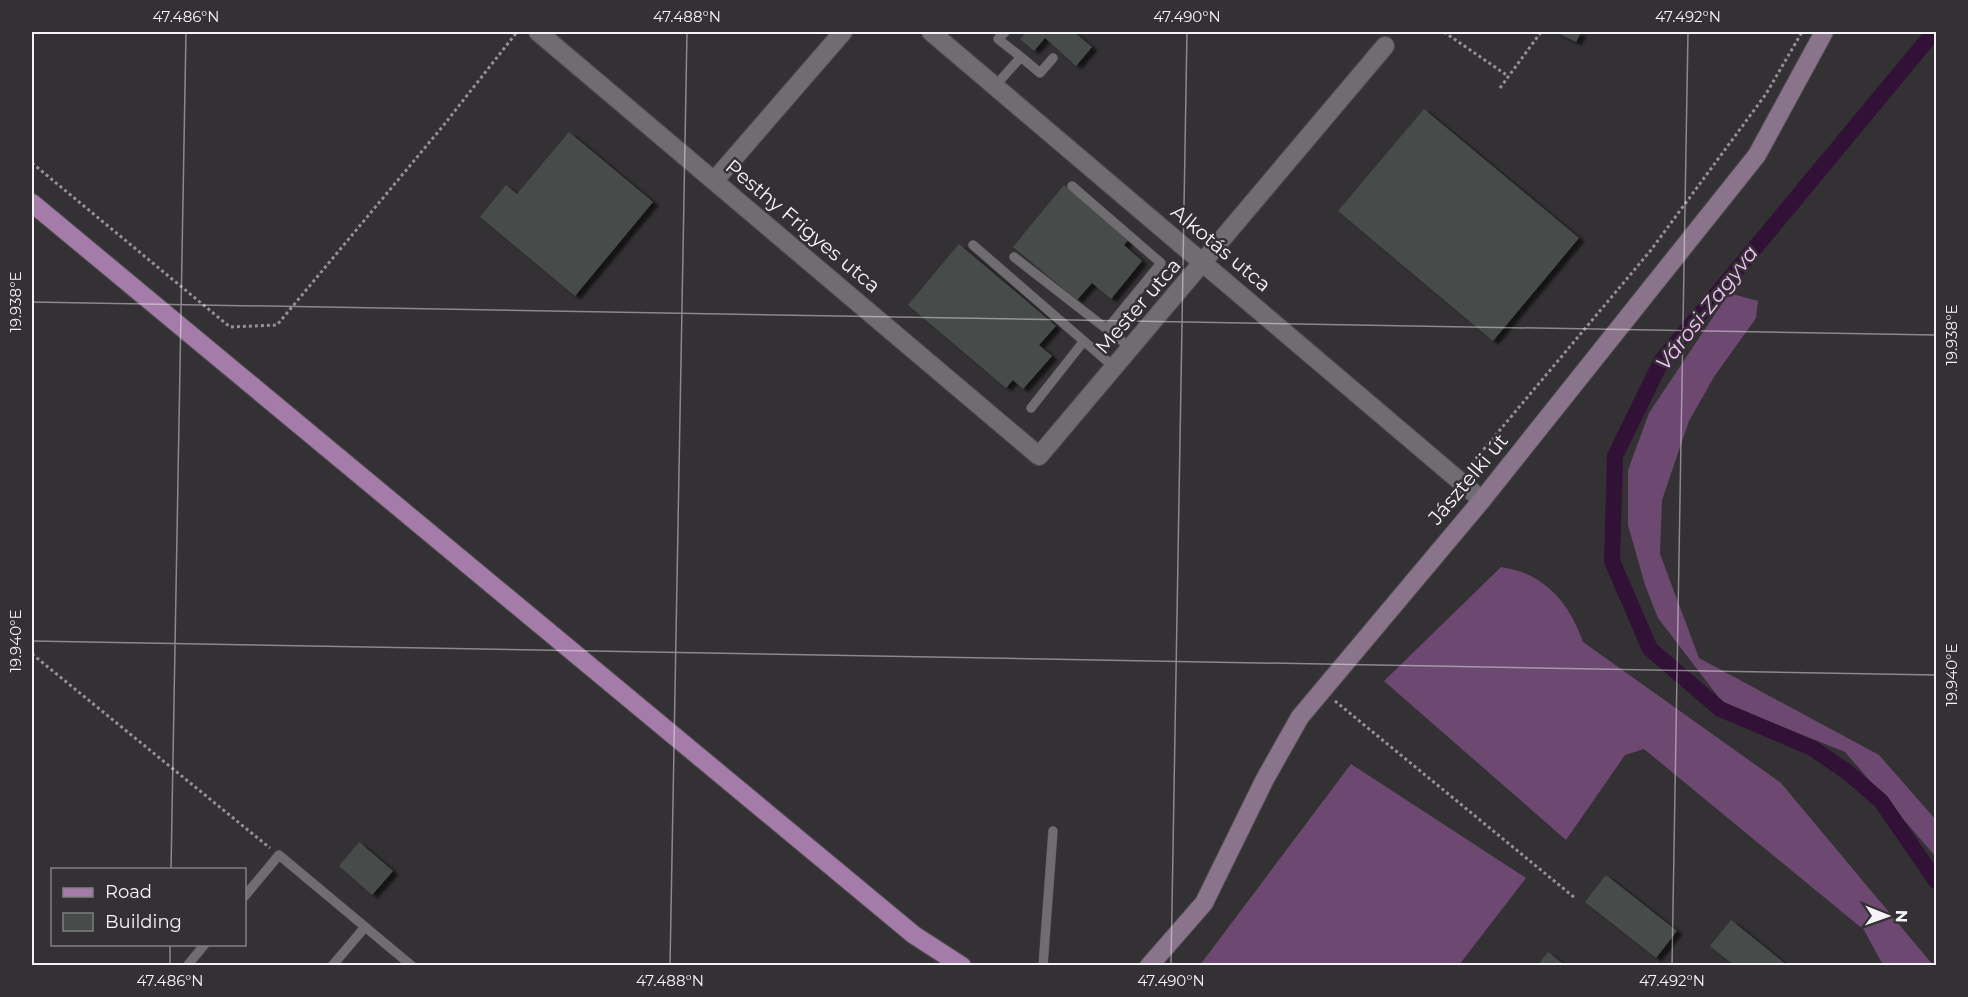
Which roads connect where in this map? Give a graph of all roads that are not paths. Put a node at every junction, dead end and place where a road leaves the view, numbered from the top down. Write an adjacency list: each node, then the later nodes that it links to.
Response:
1 (538, 32): 10 (street, Pesthy Frigyes utca)
2 (843, 32): 10 (street)
3 (1005, 32): 7 (lane)
4 (1824, 32): 22 (street, Jásztelki út)
5 (942, 35): 9 (street, Alkotás utca)
6 (1385, 46): 15 (street, Mester utca)
7 (1021, 57): 8 (lane); 9 (lane)
8 (1053, 58)
9 (995, 86): 15 (street, Alkotás utca)
10 (714, 181): 21 (street, Pesthy Frigyes utca)
11 (1072, 186): 16 (lane)
12 (32, 203): 26 (main road)
13 (973, 245): 17 (lane)
14 (1014, 257): 16 (lane)
15 (1204, 264): 18 (street, Mester utca); 22 (street, Alkotás utca)
16 (1107, 329): 18 (lane)
17 (1084, 341): 19 (lane); 20 (lane)
18 (1131, 348): 19 (street, Mester utca)
19 (1115, 368): 21 (street, Mester utca)
20 (1030, 408)
21 (1039, 456)
22 (1482, 500): 28 (street, Jásztelki út)
23 (1053, 831): 34 (lane)
24 (246, 895): 25 (lane)
25 (365, 927): 30 (lane); 31 (lane)
26 (914, 935): 32 (main road); 33 (main road)
27 (204, 946): 29 (lane)
28 (1150, 963)
29 (187, 966)
30 (332, 966)
31 (412, 966)
32 (943, 966)
33 (962, 966)
34 (1043, 966)

